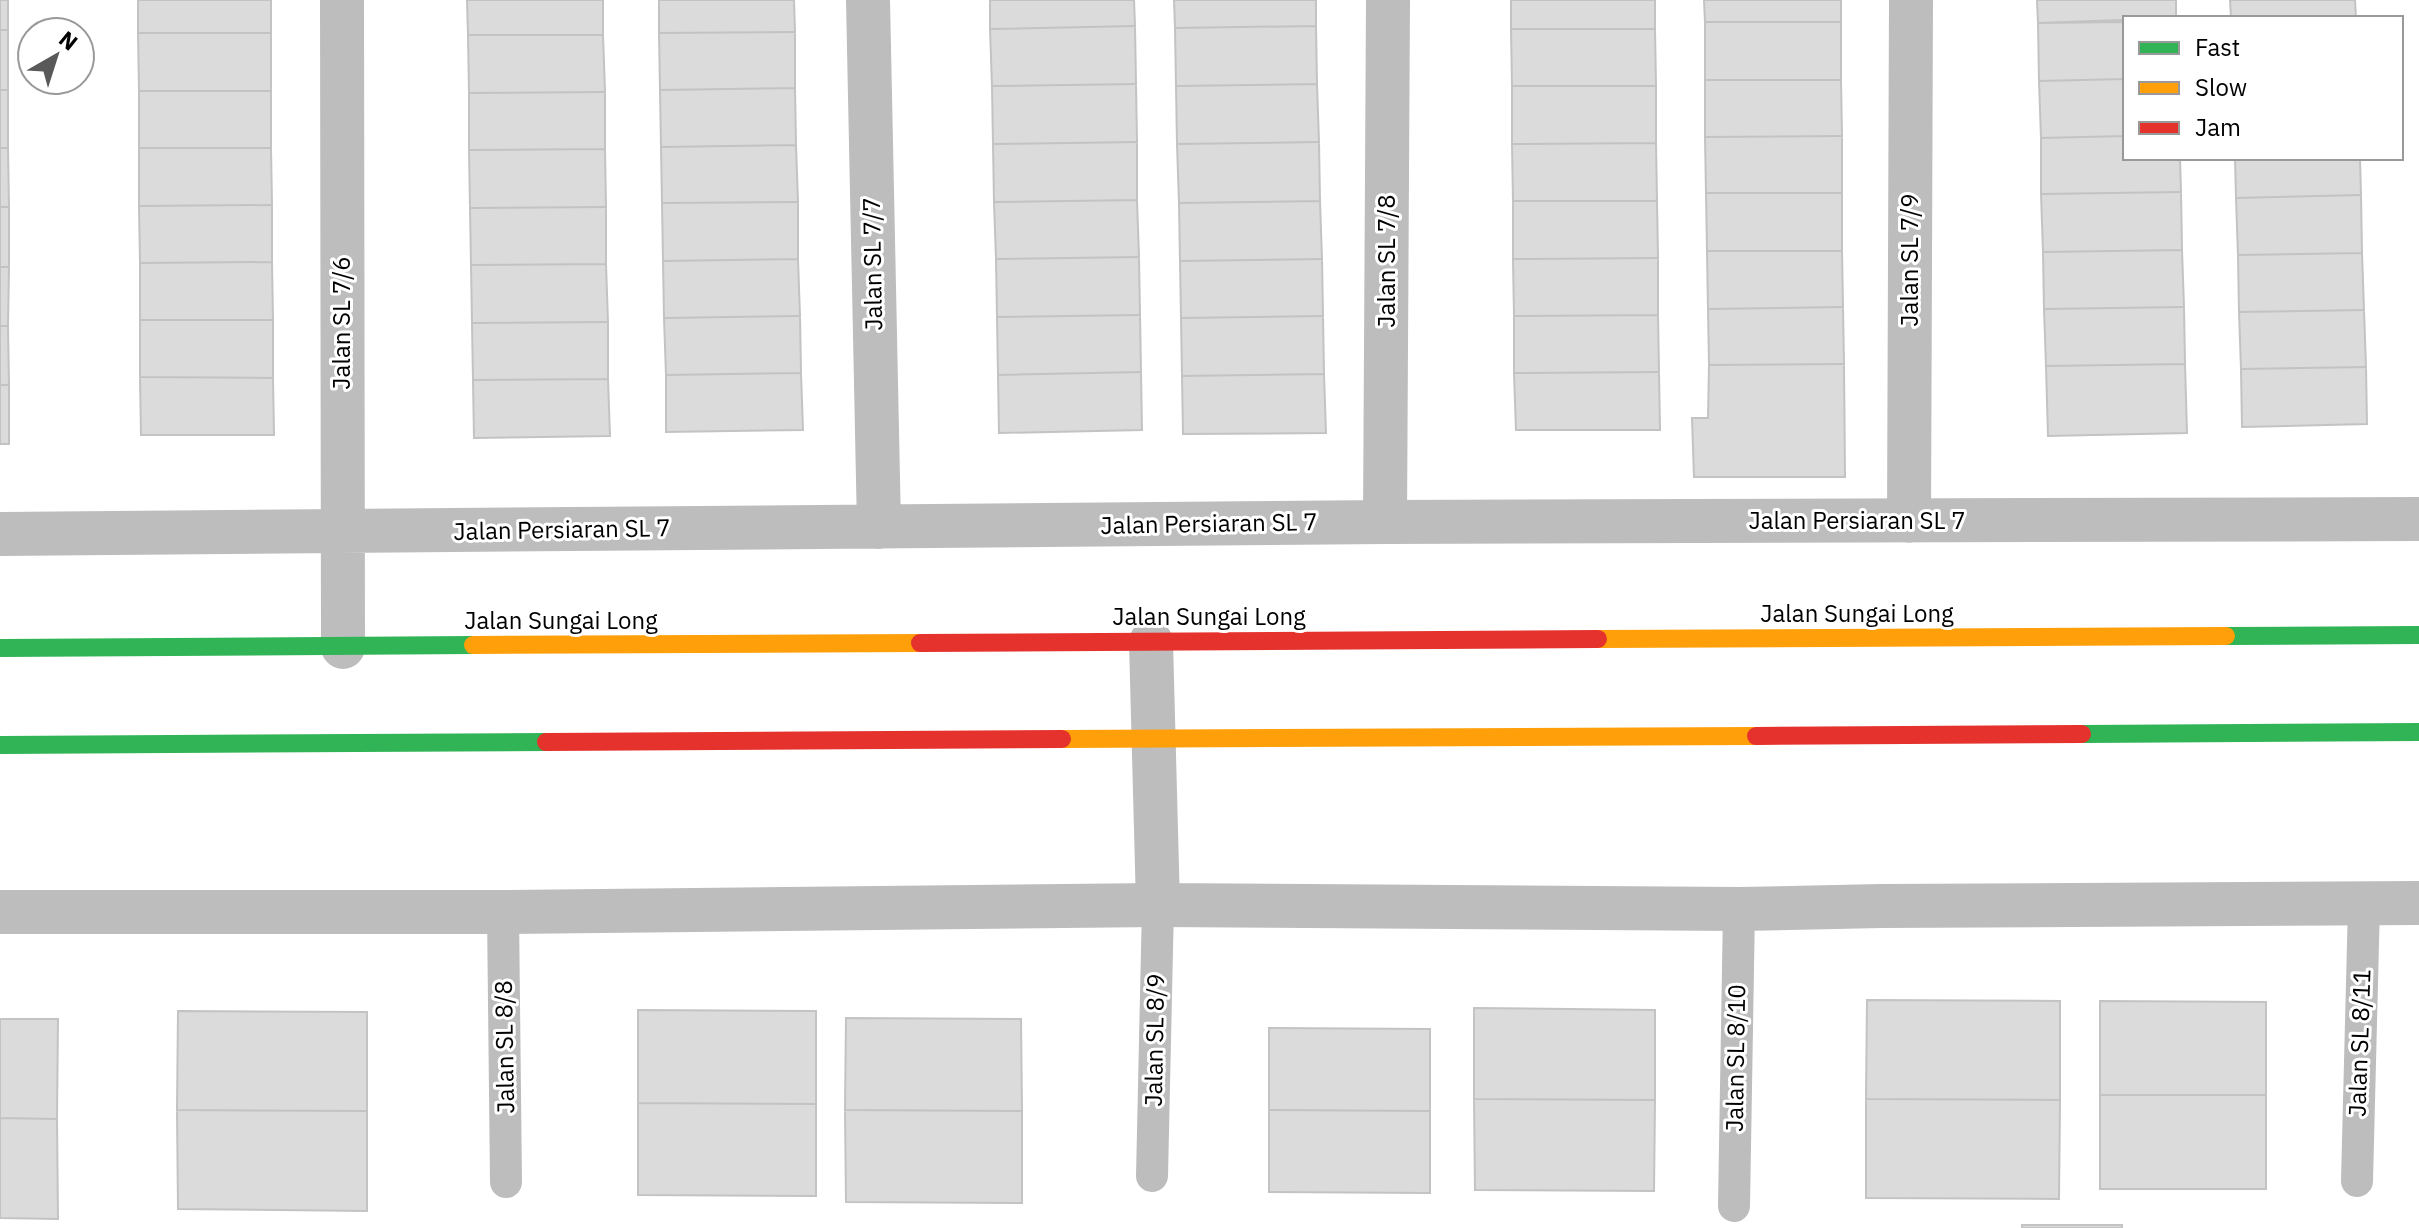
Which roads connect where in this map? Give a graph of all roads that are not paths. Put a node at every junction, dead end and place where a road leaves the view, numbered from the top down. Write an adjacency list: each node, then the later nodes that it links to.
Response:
1 (342, 0): 9 (street, Jalan SL 7/6)
2 (868, 0): 8 (street, Jalan SL 7/7)
3 (1388, 0): 7 (street, Jalan SL 7/8)
4 (1911, 0): 6 (street, Jalan SL 7/9)
5 (2419, 519): 6 (street, Jalan Persiaran SL 7)
6 (1909, 521): 7 (street, Jalan Persiaran SL 7)
7 (1385, 522): 8 (street, Jalan Persiaran SL 7)
8 (879, 527): 9 (street, Jalan Persiaran SL 7)
9 (341, 532): 10 (street, Jalan Persiaran SL 7); 13 (street, Jalan SL 7/6)
10 (0, 534)
11 (2419, 635): 12 (street, Jalan Sungai Long)
12 (1151, 642): 13 (street, Jalan Sungai Long); 16 (street)
13 (343, 647): 14 (street, Jalan Sungai Long)
14 (0, 648)
15 (2419, 732): 16 (street)
16 (1155, 739): 17 (street); 20 (street)
17 (0, 745)
18 (2419, 903): 19 (street)
19 (2364, 904): 21 (street); 25 (lane, Jalan SL 8/11)
20 (1158, 905): 21 (street); 23 (street); 24 (lane, Jalan SL 8/9)
21 (1739, 909): 27 (lane, Jalan SL 8/10)
22 (0, 912): 23 (street)
23 (503, 912): 26 (lane, Jalan SL 8/8)
24 (1152, 1176)
25 (2357, 1181)
26 (506, 1182)
27 (1734, 1206)

